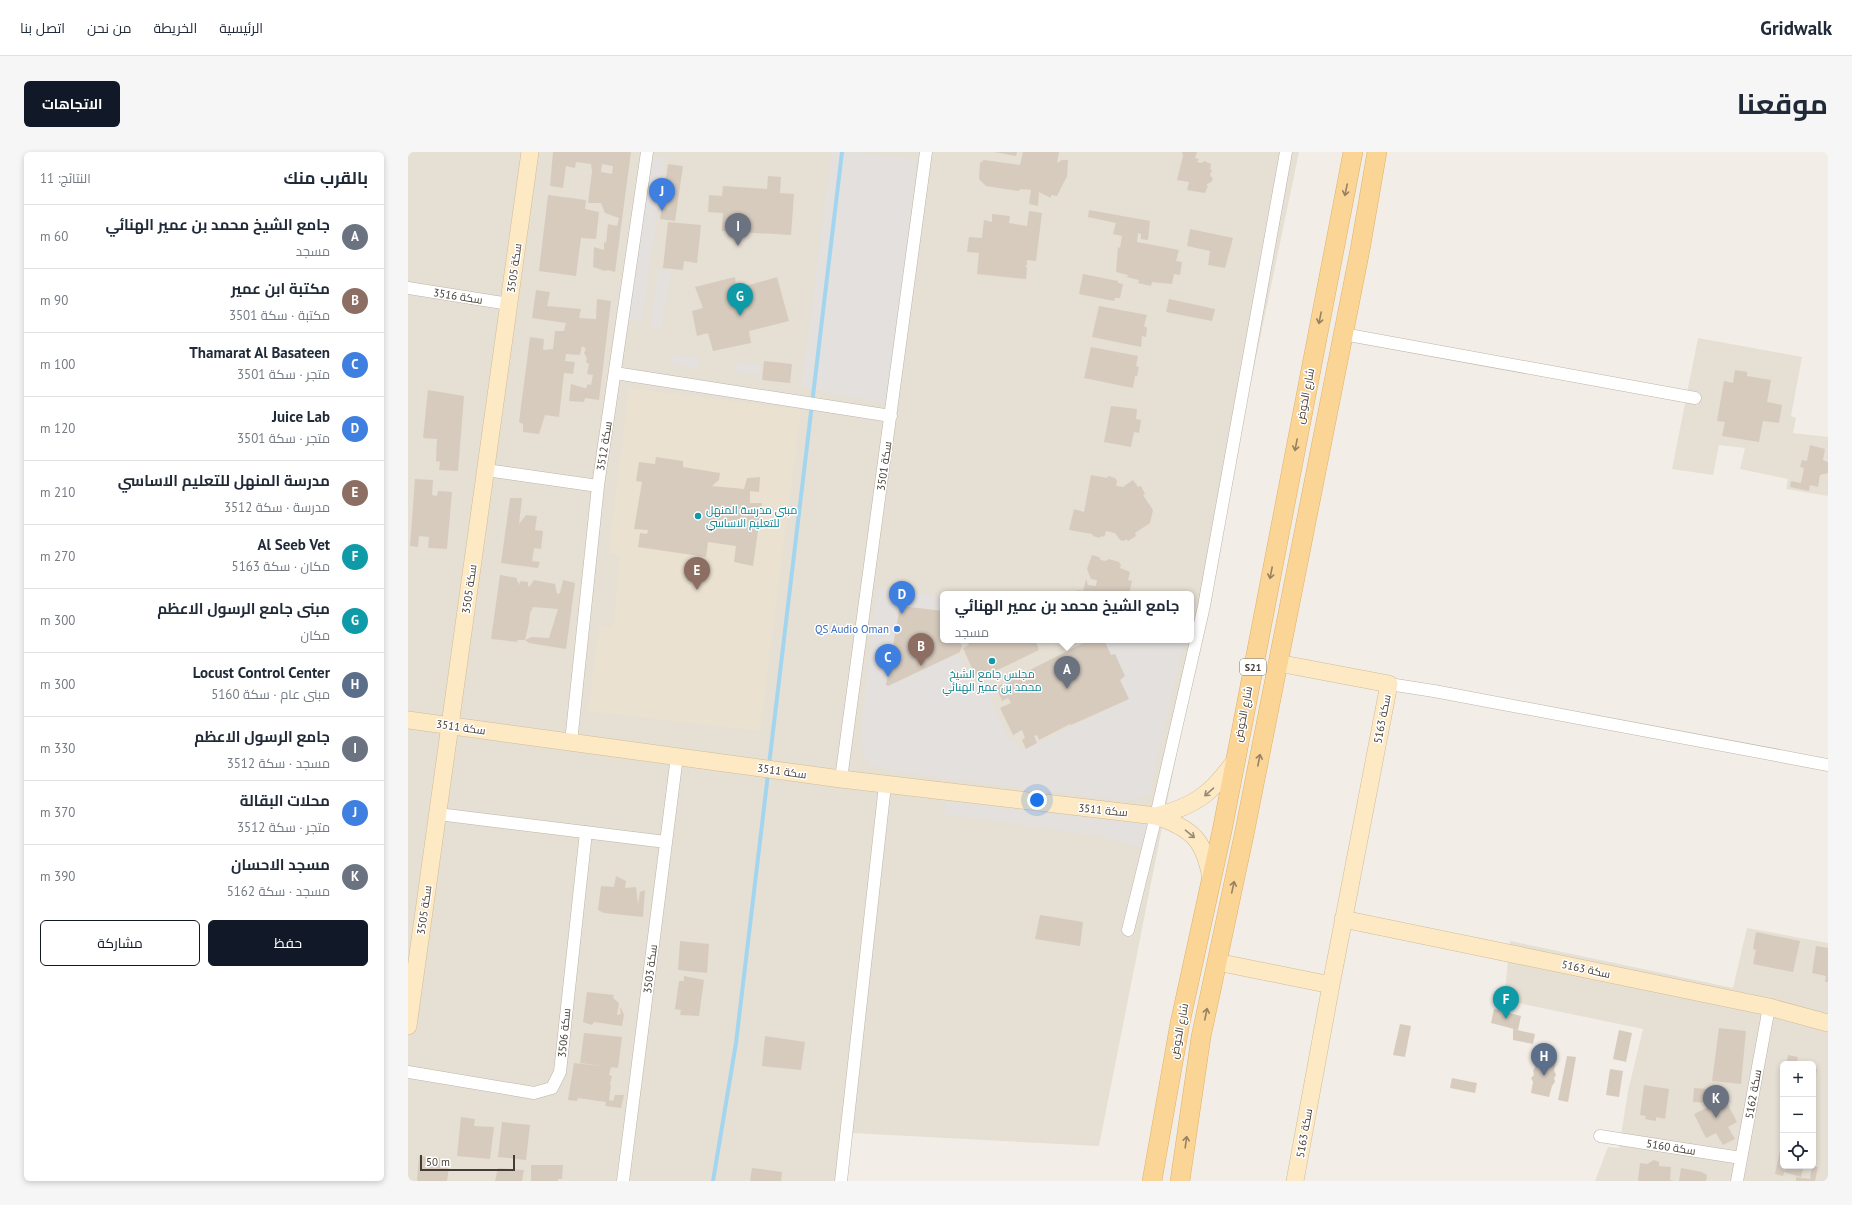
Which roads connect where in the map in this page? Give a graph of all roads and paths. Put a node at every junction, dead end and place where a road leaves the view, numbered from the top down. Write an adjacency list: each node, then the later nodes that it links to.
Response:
1 (530, 152): 8 (street, سكة 3505)
2 (647, 152): 10 (street, سكة 3512)
3 (926, 152): 12 (street, سكة 3501)
4 (1286, 152): 26 (street)
5 (1353, 152): 21 (main road, شارع الخوض / S21, one-way to 21)
6 (1377, 152): 9 (main road, شارع الخوض / S21)
7 (408, 288): 8 (street, سكة 3516)
8 (509, 304): 13 (street, سكة 3505)
9 (1343, 334): 11 (street); 15 (main road, شارع الخوض / S21)
10 (615, 373): 12 (street); 14 (street, سكة 3512)
11 (1695, 398)
12 (891, 416): 23 (street, سكة 3501)
13 (486, 470): 14 (street); 18 (street, سكة 3505)
14 (598, 486): 19 (street, سكة 3512)
15 (1278, 663): 16 (street); 32 (main road, شارع الخوض / S21, one-way to 15)
16 (1389, 684): 22 (street); 30 (street, سكة 5163)
17 (408, 720): 18 (street, سكة 3511)
18 (450, 725): 19 (street, سكة 3511); 25 (street, سكة 3505)
19 (571, 742): 20 (street, سكة 3511)
20 (677, 756): 23 (street, سكة 3511); 28 (street, سكة 3503)
21 (1234, 762): 26 (street, one-way to 26); 29 (main road, شارع الخوض / S21)
22 (1828, 765)
23 (841, 780): 24 (street, سكة 3511)
24 (885, 785): 26 (street, سكة 3511); 42 (street)
25 (438, 814): 27 (street); 33 (street, سكة 3505)
26 (1156, 816): 29 (street, one-way to 29); 31 (street)
27 (586, 832): 28 (street); 38 (street, سكة 3506)
28 (666, 842): 41 (street, سكة 3503)
29 (1212, 879): 43 (main road, شارع الخوض / S21)
30 (1343, 919): 34 (street, سكة 5163); 35 (street, سكة 5163)
31 (1128, 930)
32 (1217, 962): 34 (street); 44 (main road, شارع الخوض / S21, one-way to 32)
33 (412, 964): 37 (street, سكة 3505)
34 (1331, 984): 45 (street, سكة 5163)
35 (1769, 1007): 36 (street, سكة 5163); 40 (street, سكة 5162)
36 (1828, 1023)
37 (408, 1026)
38 (408, 1072)
39 (1600, 1136): 40 (street, سكة 5160)
40 (1741, 1158): 46 (street, سكة 5162)
41 (624, 1181)
42 (841, 1181)
43 (1152, 1181)
44 (1180, 1181)
45 (1295, 1181)
46 (1737, 1181)

